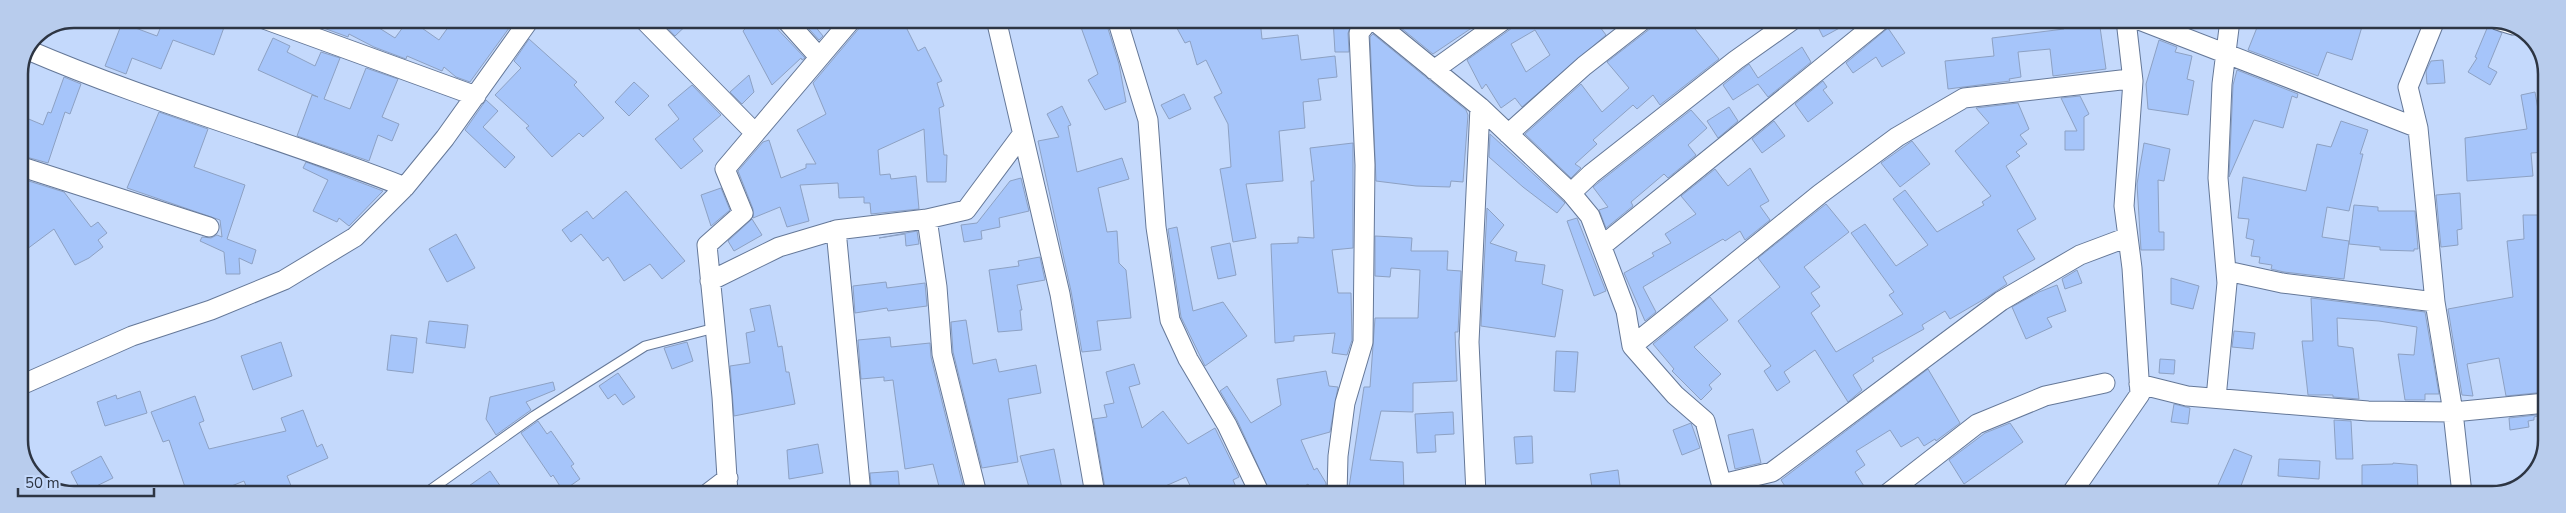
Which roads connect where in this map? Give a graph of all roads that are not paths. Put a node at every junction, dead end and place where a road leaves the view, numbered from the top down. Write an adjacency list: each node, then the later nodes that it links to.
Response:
1 (289, 28): 23 (street)
2 (524, 28): 23 (street)
3 (652, 28): 26 (street)
4 (793, 28): 20 (street)
5 (844, 28): 20 (street)
6 (998, 28): 28 (street)
7 (1120, 28): 53 (street)
8 (1363, 28): 54 (street)
9 (1382, 28): 21 (street)
10 (1492, 28): 21 (street)
11 (1633, 28): 27 (street)
12 (1782, 28): 31 (street)
13 (1872, 28): 36 (street)
14 (2127, 28): 22 (street)
15 (2160, 28): 19 (street)
16 (2230, 28): 19 (street)
17 (2433, 28): 25 (street)
18 (33, 52): 30 (street)
19 (2228, 54): 25 (street); 37 (street)
20 (820, 57): 26 (street)
21 (1434, 70): 24 (street)
22 (2133, 81): 35 (street); 41 (street)
23 (476, 96): 30 (street)
24 (1480, 107): 27 (street); 55 (street)
25 (2418, 128): 39 (street)
26 (755, 133): 38 (street)
27 (1508, 134): 31 (street)
28 (1022, 136): 32 (street); 52 (street)
29 (28, 169): 33 (street)
30 (405, 187): 42 (street)
31 (1571, 193): 36 (street)
32 (927, 219): 34 (street); 51 (street)
33 (209, 227)
34 (836, 230): 38 (street); 50 (street)
35 (2128, 237): 44 (street); 57 (street)
36 (1603, 245): 41 (street)
37 (2227, 270): 39 (street); 45 (street)
38 (710, 281): 40 (street)
39 (2435, 302): 47 (street)
40 (715, 328): 48 (lane); 49 (street)
41 (1632, 346): 56 (street)
42 (28, 382)
43 (2106, 384): 58 (street)
44 (2139, 384): 45 (street); 59 (street)
45 (2216, 398): 47 (street)
46 (2538, 404): 47 (street)
47 (2453, 412): 60 (street)
48 (436, 486)
49 (728, 486)
50 (860, 486)
51 (975, 486)
52 (1094, 486)
53 (1256, 486)
54 (1336, 486)
55 (1476, 486)
56 (1722, 486)
57 (1732, 486)
58 (1897, 486)
59 (2077, 486)
60 (2461, 486)

